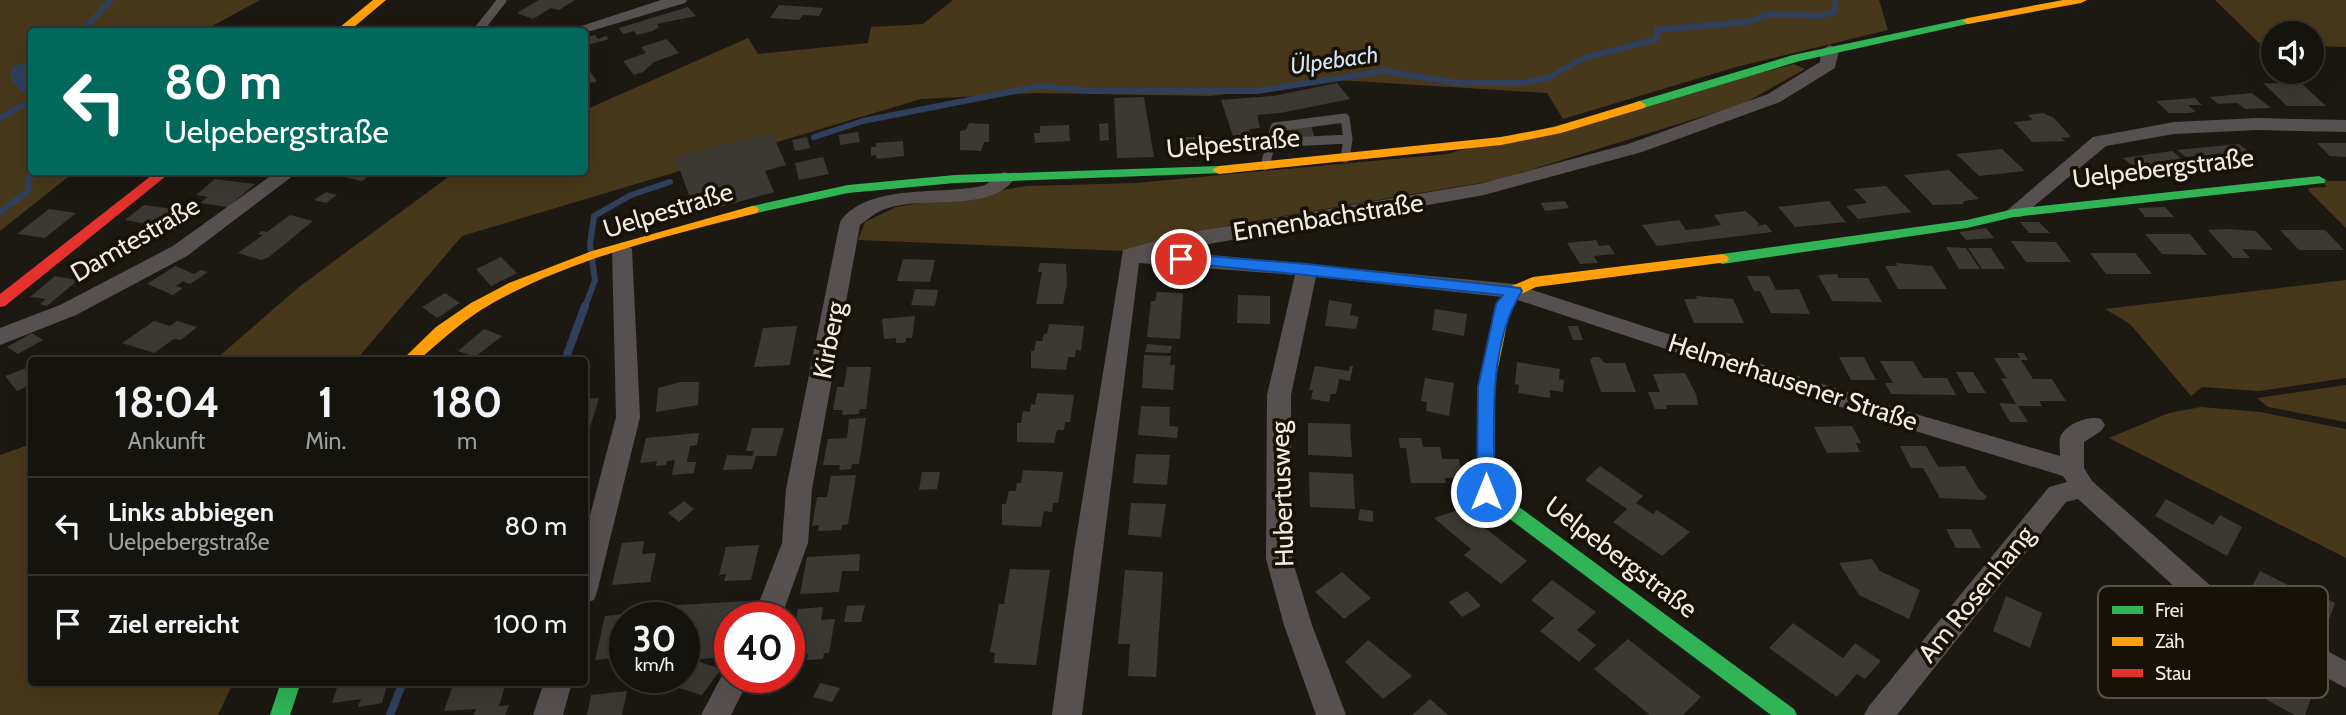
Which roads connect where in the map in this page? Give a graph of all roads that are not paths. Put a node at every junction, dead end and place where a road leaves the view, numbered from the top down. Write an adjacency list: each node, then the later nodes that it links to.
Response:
1 (380, 0): 5 (main road)
2 (502, 0): 6 (lane)
3 (680, 0): 7 (street)
4 (2081, 0): 8 (main road, Uelpestraße)
5 (346, 28)
6 (480, 28)
7 (585, 28)
8 (1830, 50): 12 (main road, Uelpestraße); 20 (street, Ennenbachstraße)
9 (2346, 126): 18 (street, Uelpebergstraße)
10 (1348, 139): 11 (lane); 11 (lane); 12 (lane)
11 (1270, 143): 13 (lane)
12 (1345, 158): 13 (main road, Uelpestraße)
13 (1265, 166): 16 (main road, Uelpestraße)
14 (160, 175): 23 (main road)
15 (284, 175): 24 (street, Damtestraße)
16 (1005, 178): 19 (main road, Uelpestraße); 30 (street, Kirberg)
17 (2319, 180): 18 (main road, Uelpebergstraße)
18 (2014, 213): 22 (main road, Uelpebergstraße)
19 (614, 251): 25 (main road, Uelpestraße); 28 (street)
20 (1130, 255): 21 (street, Uelpebergstraße); 39 (street)
21 (1307, 269): 22 (street, Uelpebergstraße); 40 (street, Hubertusweg)
22 (1514, 291): 27 (street, Helmerhausener Straße); 41 (main road, Uelpebergstraße)
23 (0, 302)
24 (0, 337)
25 (413, 357)
26 (2093, 425): 27 (street)
27 (2077, 478): 29 (street, Helmerhausener Straße); 42 (street, Am Rosenhang)
28 (588, 576)
29 (2193, 586)
30 (773, 602)
31 (2328, 665): 32 (street, Helmerhausener Straße)
32 (2346, 675)
33 (290, 686): 36 (main road)
34 (557, 686): 37 (street)
35 (728, 693): 38 (street)
36 (280, 715)
37 (548, 715)
38 (716, 715)
39 (1067, 715)
40 (1331, 715)
41 (1787, 715)
42 (1878, 715)

